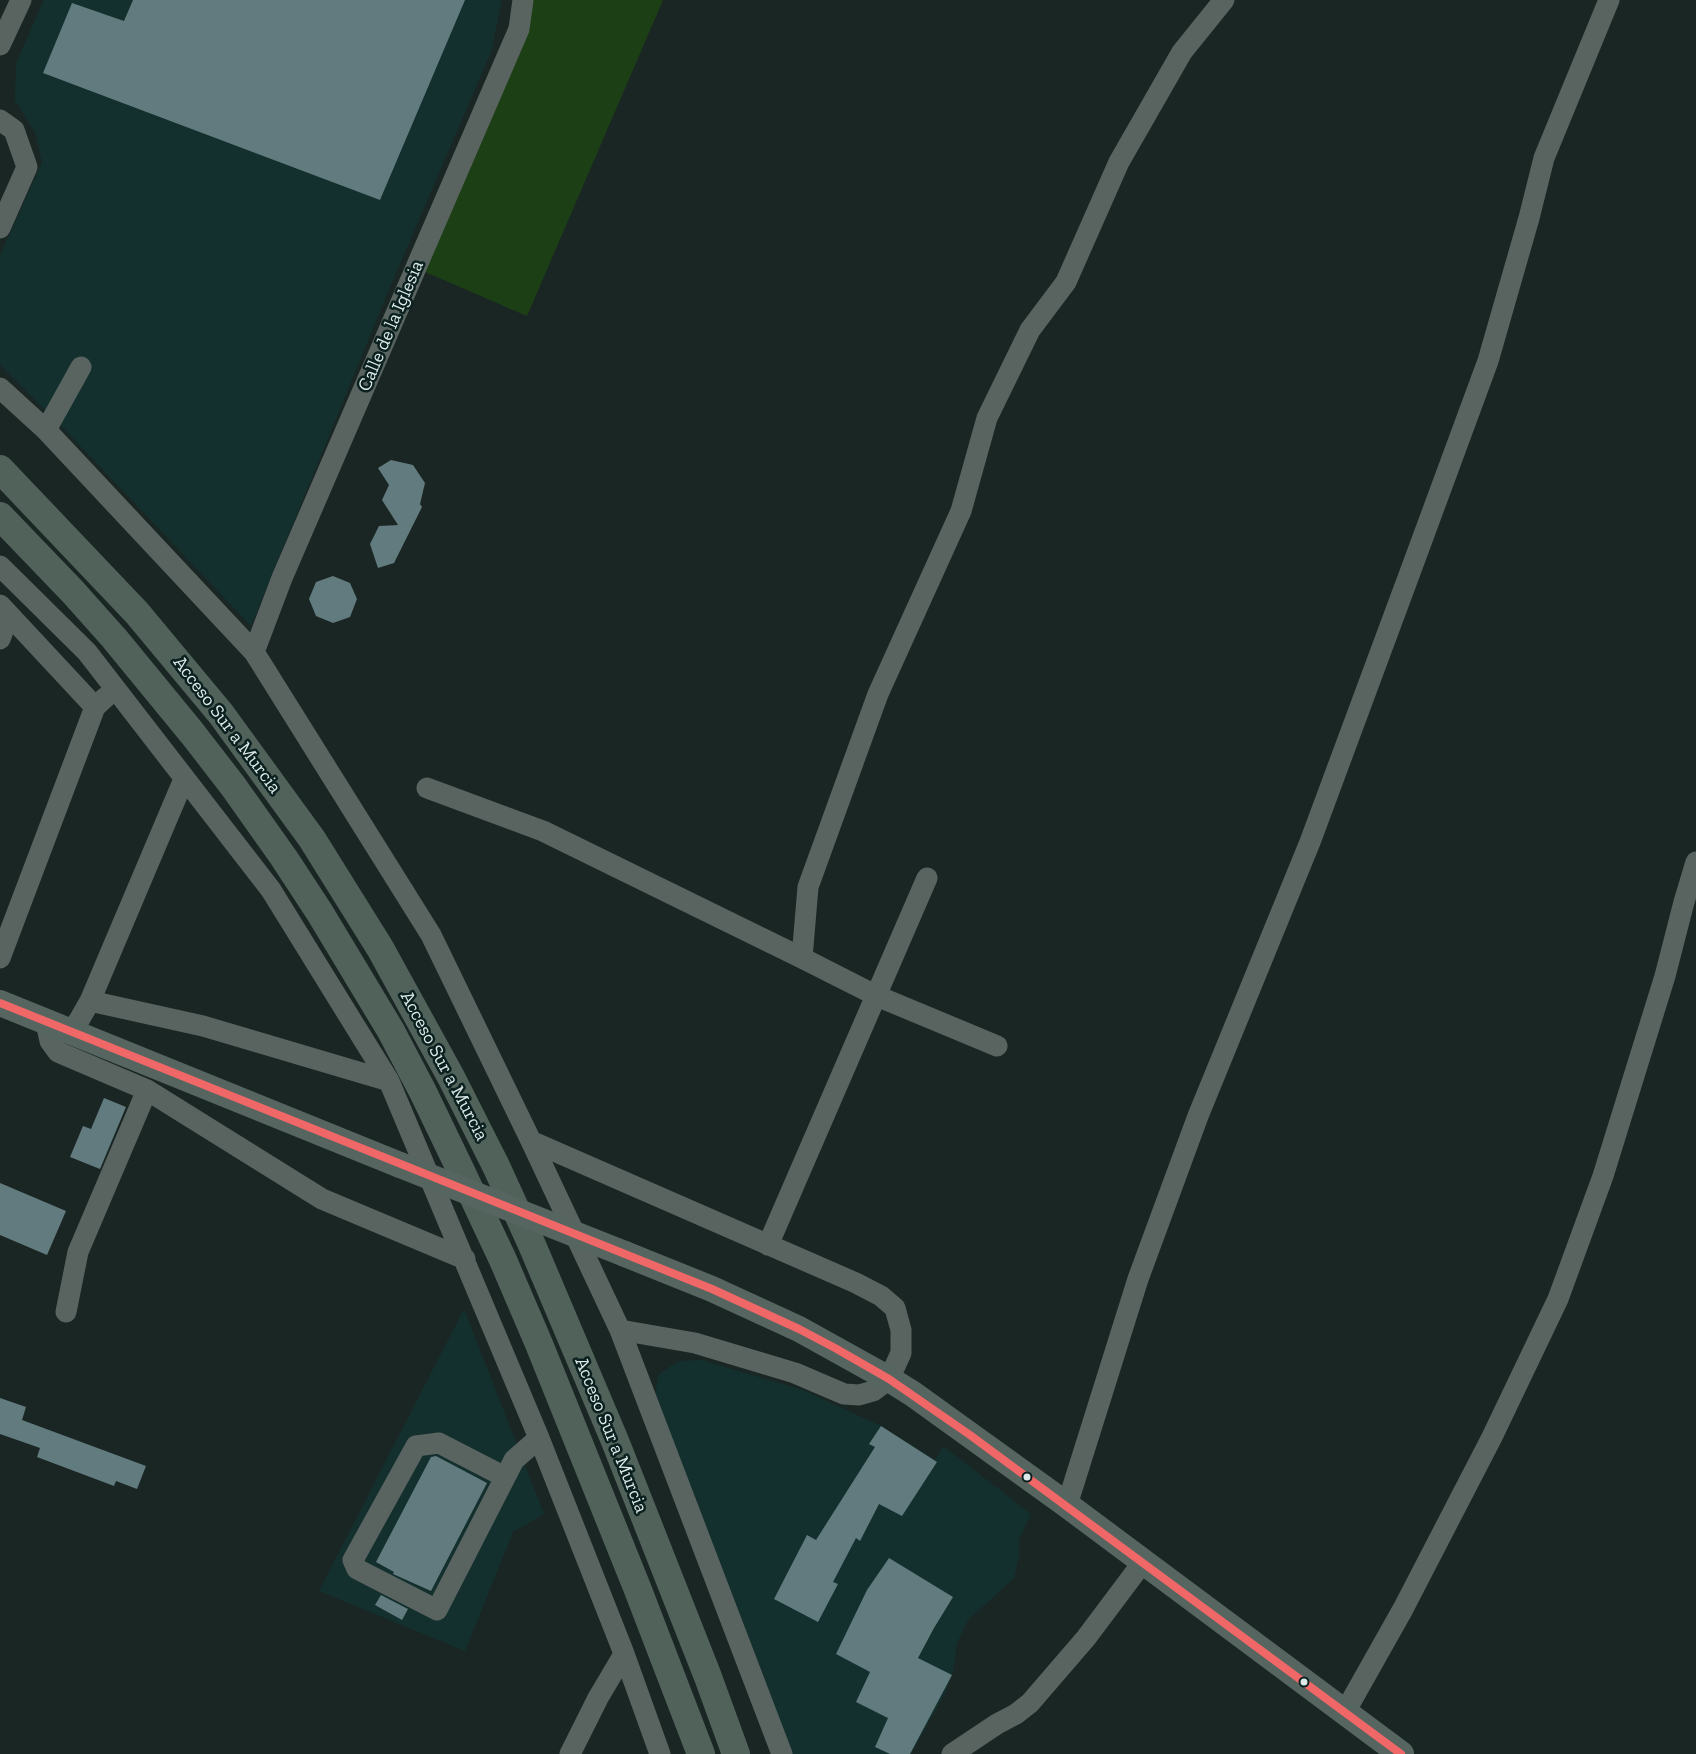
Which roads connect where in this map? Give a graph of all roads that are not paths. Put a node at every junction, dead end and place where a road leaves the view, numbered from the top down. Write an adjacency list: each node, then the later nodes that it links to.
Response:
1 (21, 0): 5 (street)
2 (523, 0): 18 (street, Calle de la Iglesia)
3 (1224, 0): 26 (street)
4 (1609, 0): 43 (street)
5 (0, 45)
6 (0, 120): 7 (street)
7 (0, 228)
8 (81, 367): 10 (street)
9 (0, 388): 10 (street)
10 (46, 430): 18 (street)
11 (0, 469): 50 (highway, Acceso Sur a Murcia)
12 (0, 516): 49 (highway, Acceso Sur a Murcia)
13 (0, 566): 15 (street)
14 (5, 610): 16 (street); 17 (street)
15 (56, 620): 17 (street); 19 (street)
16 (0, 638)
17 (34, 642): 20 (street)
18 (254, 652): 35 (street)
19 (115, 688): 20 (street); 21 (street)
20 (95, 707): 25 (street)
21 (184, 779): 28 (street); 33 (street)
22 (427, 788): 26 (street)
23 (1696, 862): 46 (street)
24 (927, 878): 27 (street)
25 (0, 958)
26 (802, 958): 27 (street)
27 (876, 996): 32 (street); 36 (street)
28 (90, 1001): 31 (street); 33 (street)
29 (0, 1004): 30 (main road)
30 (46, 1022): 31 (main road); 34 (street)
31 (70, 1032): 40 (main road, bridge)
32 (997, 1046)
33 (389, 1081): 37 (street)
34 (147, 1090): 37 (street); 38 (street)
35 (531, 1141): 36 (street); 39 (street)
36 (768, 1245): 40 (street)
37 (465, 1259): 41 (street)
38 (66, 1312)
39 (620, 1330): 40 (street); 51 (street)
40 (889, 1378): 43 (main road)
41 (539, 1438): 42 (street); 45 (street)
42 (505, 1477): 42 (street)
43 (1067, 1505): 44 (main road)
44 (1143, 1562): 46 (main road); 52 (street)
45 (624, 1654): 47 (street); 48 (street)
46 (1345, 1712): 53 (main road)
47 (570, 1754)
48 (660, 1754)
49 (701, 1754)
50 (736, 1754)
51 (782, 1754)
52 (952, 1754)
53 (1401, 1754)

